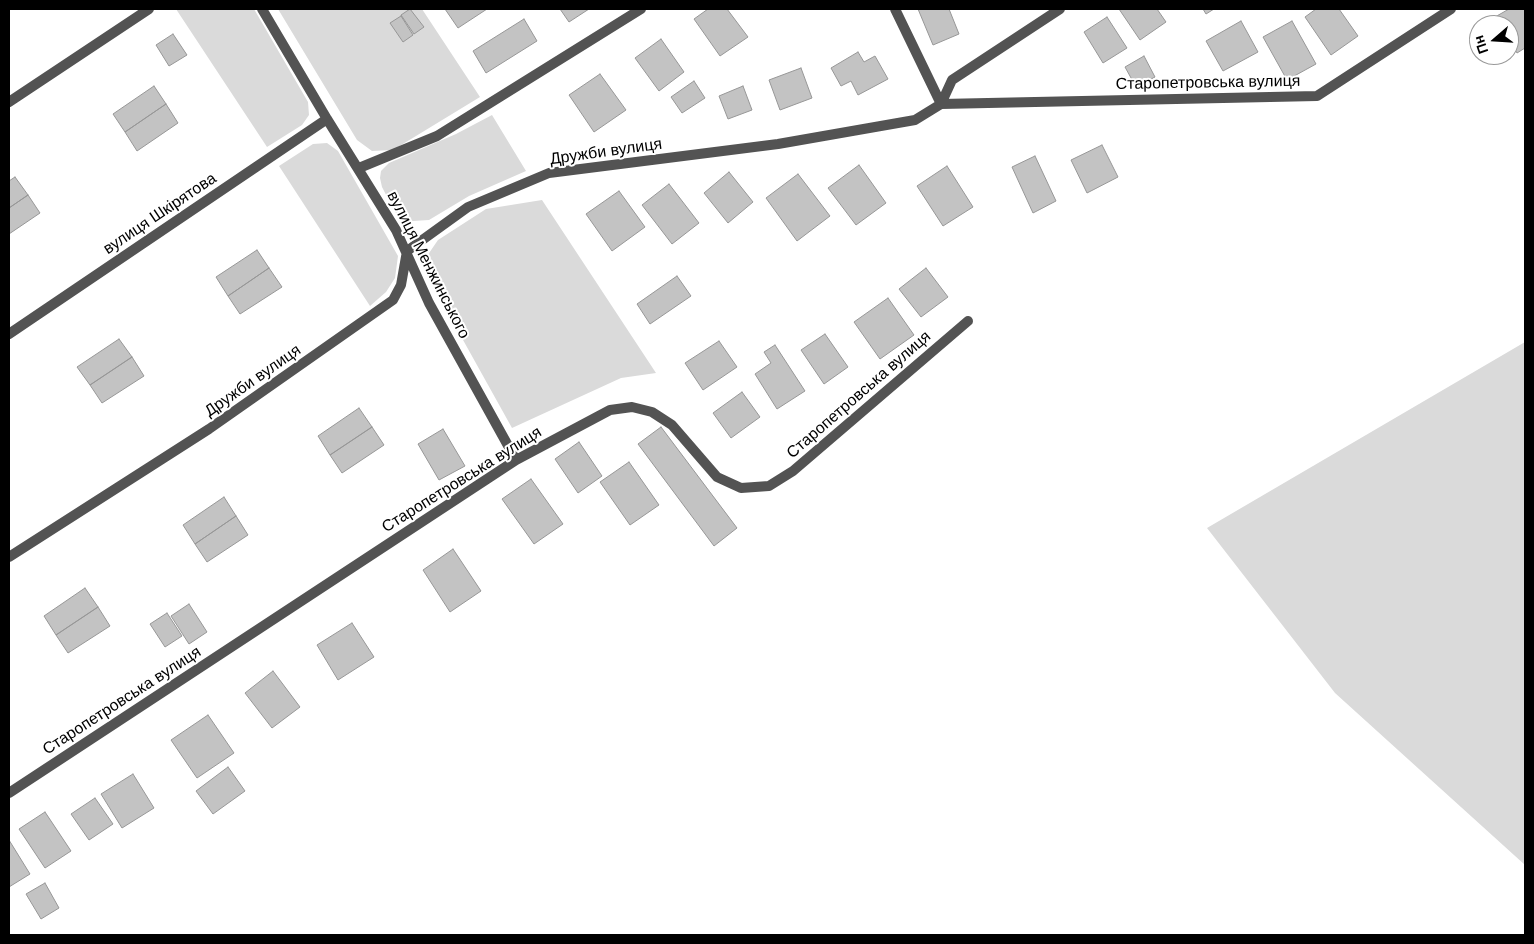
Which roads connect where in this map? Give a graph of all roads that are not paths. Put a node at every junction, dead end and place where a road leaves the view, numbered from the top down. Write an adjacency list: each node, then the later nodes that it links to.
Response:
1 (149, 9): 7 (street)
2 (262, 9): 9 (street, вулиця Менжинського)
3 (641, 9): 10 (street)
4 (895, 9): 8 (street)
5 (1060, 9): 8 (street)
6 (1451, 9): 8 (street, Старопетровська вулиця)
7 (9, 102)
8 (941, 104): 11 (street, Дружби вулиця)
9 (327, 119): 10 (street, вулиця Менжинського); 13 (street, вулиця Шкірятова)
10 (359, 168): 11 (street, вулиця Менжинського)
11 (407, 251): 14 (street, вулиця Менжинського); 15 (street, Дружби вулиця)
12 (968, 321): 14 (street, Старопетровська вулиця)
13 (9, 334)
14 (516, 460): 16 (street, Старопетровська вулиця)
15 (9, 557)
16 (9, 793)

